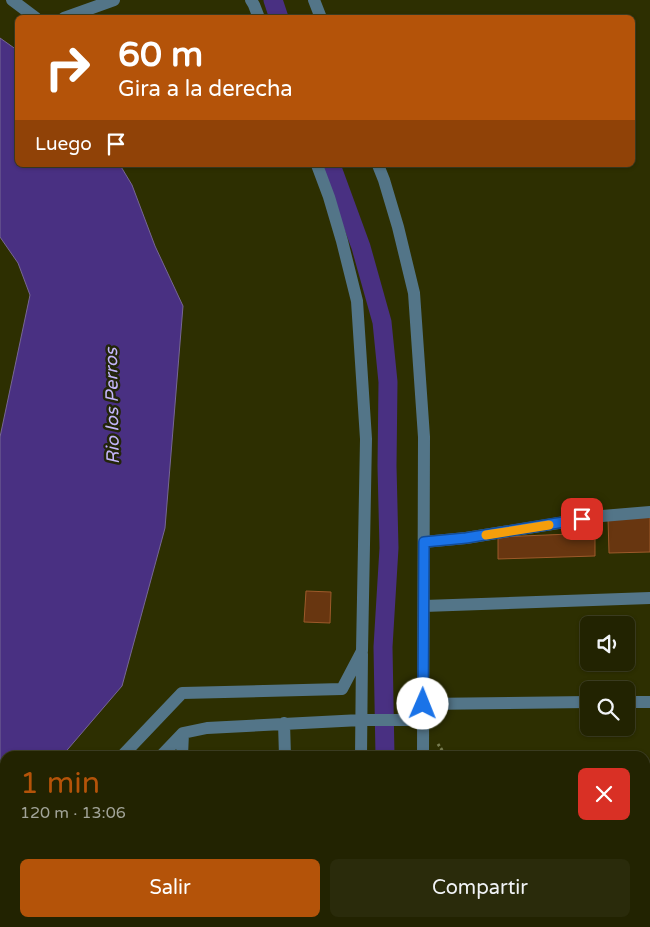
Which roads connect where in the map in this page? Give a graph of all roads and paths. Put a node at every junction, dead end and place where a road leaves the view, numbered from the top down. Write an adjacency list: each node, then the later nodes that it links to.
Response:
1 (12, 0): 5 (street)
2 (114, 0): 6 (street)
3 (314, 0): 8 (street)
4 (253, 2): 7 (street)
5 (32, 15)
6 (72, 15)
7 (258, 15)
8 (320, 15)
9 (318, 167): 15 (street)
10 (379, 167): 12 (street)
11 (650, 512): 12 (street)
12 (424, 542): 14 (street)
13 (650, 598): 14 (street)
14 (424, 606): 19 (street)
15 (362, 651): 20 (street); 24 (street)
16 (580, 702): 19 (street)
17 (635, 702): 18 (street)
18 (650, 702)
19 (423, 704): 21 (street)
20 (366, 720): 21 (street); 22 (street); 28 (street)
21 (423, 720): 29 (street)
22 (284, 723): 23 (street); 27 (street)
23 (182, 734): 25 (street); 26 (street)
24 (127, 751)
25 (166, 751)
26 (182, 751)
27 (284, 751)
28 (362, 751)
29 (422, 751)

